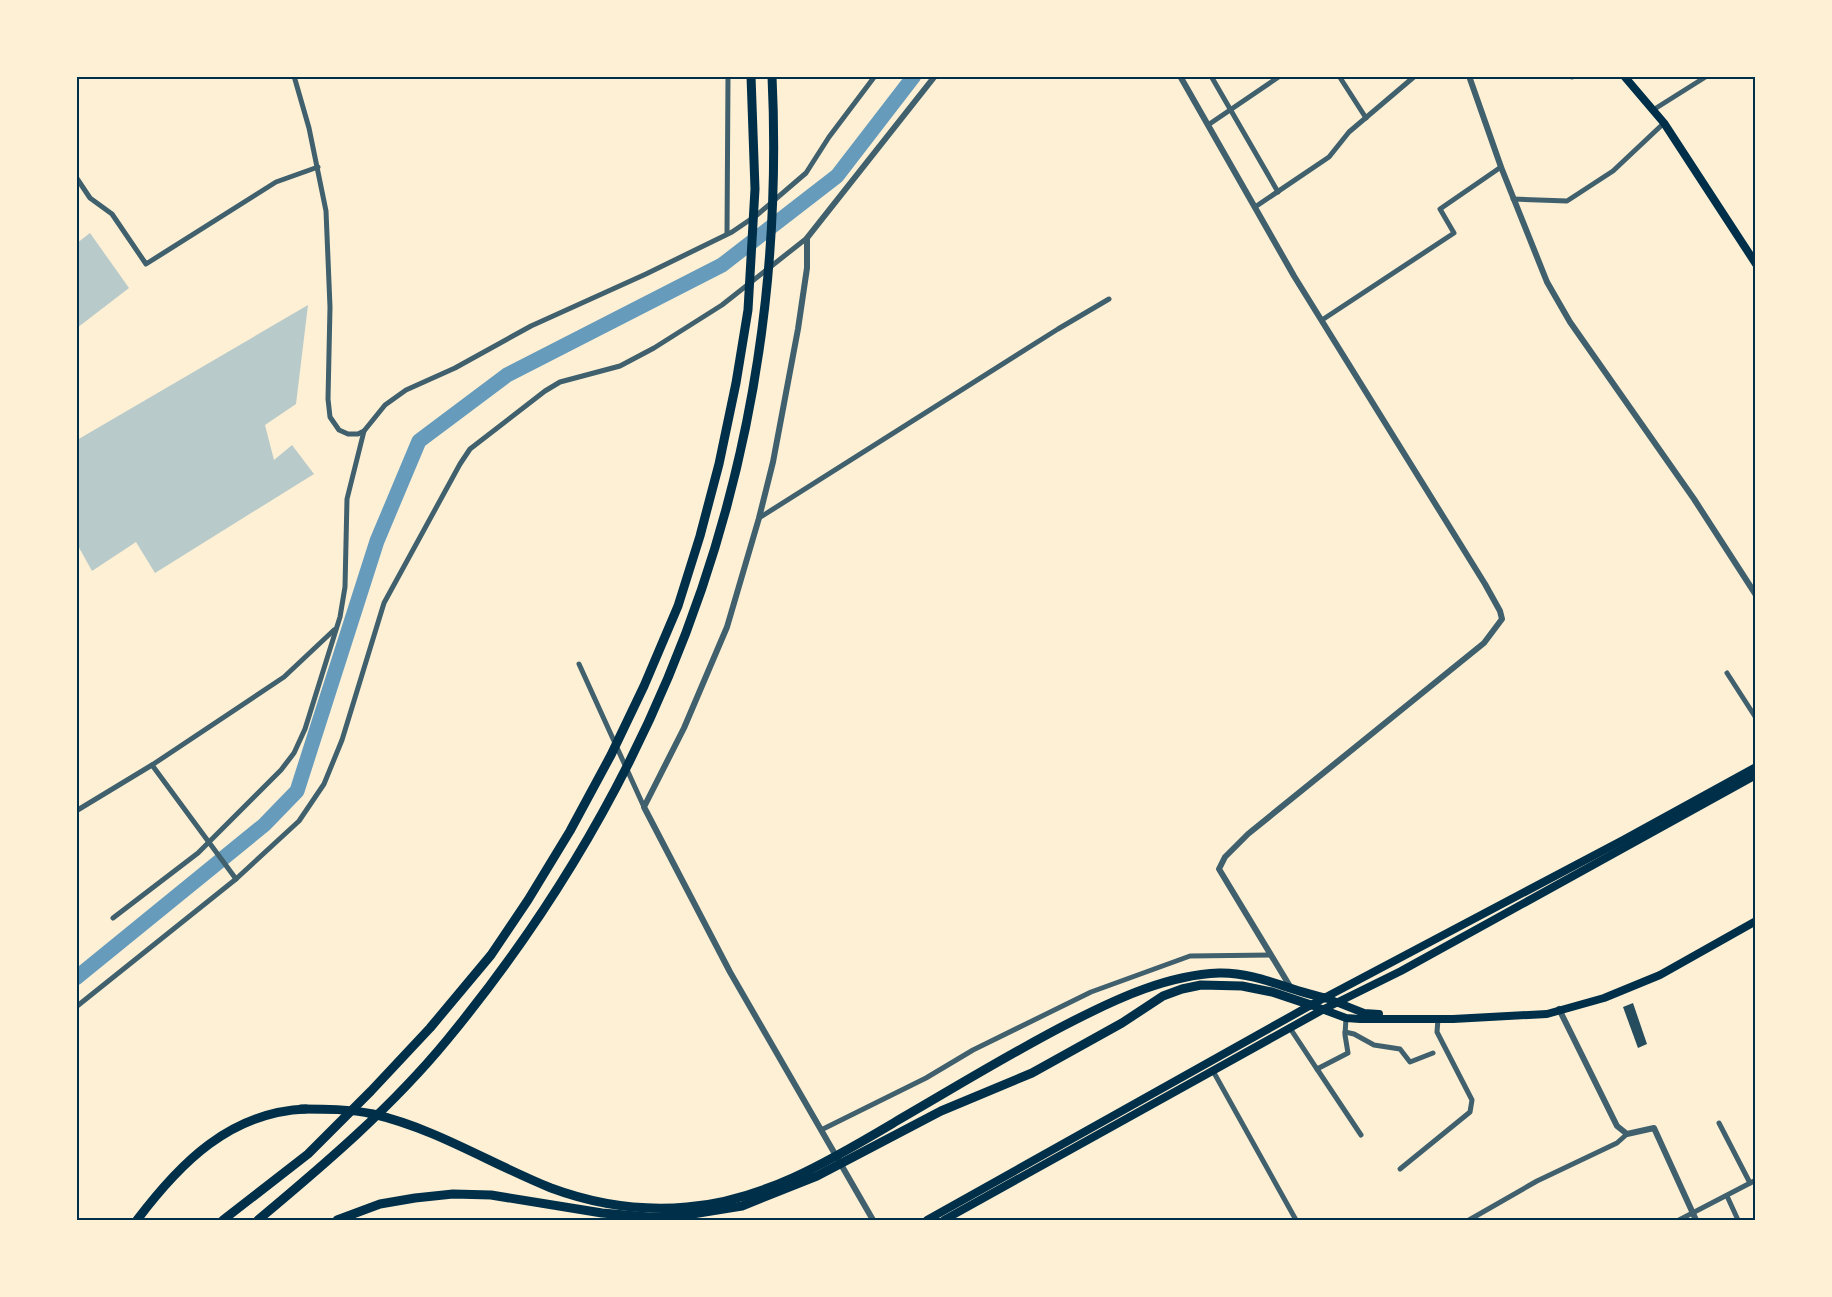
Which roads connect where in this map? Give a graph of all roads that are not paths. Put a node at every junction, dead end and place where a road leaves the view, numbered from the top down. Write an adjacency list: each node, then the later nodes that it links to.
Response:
1 (294, 76): 20 (street)
2 (728, 76): 26 (street)
3 (751, 76): 78 (highway)
4 (772, 76): 79 (highway)
5 (875, 76): 26 (street)
6 (935, 76): 27 (street)
7 (1180, 76): 19 (street)
8 (1210, 76): 15 (street)
9 (1280, 76): 15 (street)
10 (1339, 76): 17 (street)
11 (1415, 76): 17 (street)
12 (1469, 76): 21 (street)
13 (1624, 76): 16 (main road)
14 (1707, 76): 16 (street)
15 (1229, 109): 19 (street); 23 (street)
16 (1653, 110): 18 (main road)
17 (1366, 118): 23 (street)
18 (1664, 123): 24 (street); 28 (main road)
19 (1208, 124): 25 (street)
20 (318, 167): 22 (street); 31 (street)
21 (1501, 167): 24 (street); 30 (street)
22 (76, 177)
23 (1278, 192): 25 (street)
24 (1513, 199): 33 (street)
25 (1255, 207): 30 (street)
26 (727, 234): 31 (street)
27 (807, 238): 32 (street); 48 (street)
28 (1755, 264)
29 (1109, 299): 32 (street)
30 (1322, 320): 51 (street)
31 (364, 431): 34 (street)
32 (759, 518): 43 (street)
33 (1755, 595)
34 (337, 626): 40 (street); 46 (street)
35 (579, 664): 43 (street)
36 (1727, 674): 38 (street)
37 (1755, 702): 38 (street)
38 (1748, 707): 39 (street)
39 (1755, 718)
40 (152, 765): 44 (street); 46 (street)
41 (1755, 767): 45 (main road)
42 (1755, 775): 45 (main road)
43 (644, 807): 68 (street)
44 (76, 811)
45 (1648, 830): 47 (main road)
46 (210, 842): 48 (street); 49 (street)
47 (1626, 843): 53 (main road); 54 (main road)
48 (236, 879): 56 (street)
49 (113, 918)
50 (1755, 921): 58 (main road)
51 (1271, 955): 52 (street); 68 (street)
52 (1291, 988): 53 (highway); 71 (highway)
53 (1326, 998): 54 (main road); 55 (main road)
54 (1339, 1001): 57 (main road); 58 (main road)
55 (1311, 1005): 57 (main road); 71 (highway); 82 (main road)
56 (76, 1007)
57 (1324, 1009): 59 (main road); 61 (main road)
58 (1559, 1010): 60 (main road); 69 (street)
59 (1346, 1018): 60 (main road); 62 (street)
60 (1438, 1019): 72 (street)
61 (1290, 1028): 64 (street); 65 (main road)
62 (1345, 1032): 63 (street); 64 (street)
63 (1433, 1053)
64 (1317, 1069): 70 (street)
65 (1213, 1071): 83 (main road); 84 (street)
66 (301, 1109): 73 (highway); 73 (highway); 77 (highway)
67 (1719, 1123): 74 (street)
68 (821, 1130): 81 (street)
69 (1627, 1134): 76 (street); 85 (street)
70 (1361, 1135)
71 (850, 1154): 73 (highway)
72 (1400, 1169)
73 (814, 1171): 80 (highway)
74 (1753, 1183): 75 (street)
75 (1727, 1196): 76 (street); 87 (street)
76 (1695, 1217): 86 (street)
77 (137, 1221)
78 (223, 1221)
79 (258, 1221)
80 (337, 1221)
81 (873, 1221)
82 (927, 1221)
83 (944, 1221)
84 (1296, 1221)
85 (1469, 1221)
86 (1679, 1221)
87 (1738, 1221)

